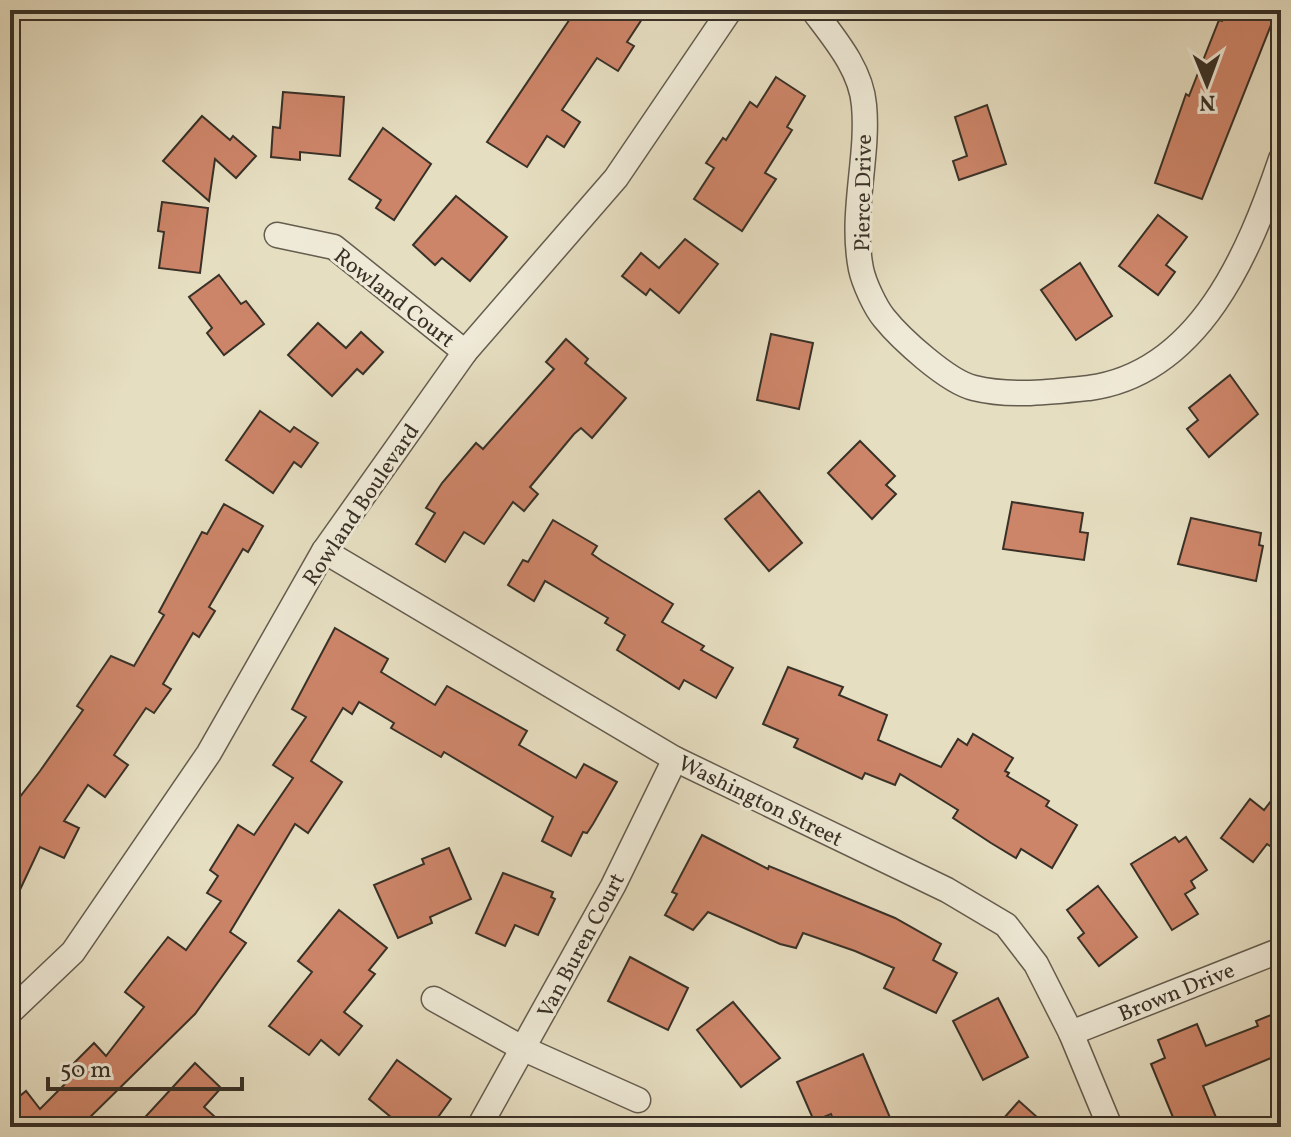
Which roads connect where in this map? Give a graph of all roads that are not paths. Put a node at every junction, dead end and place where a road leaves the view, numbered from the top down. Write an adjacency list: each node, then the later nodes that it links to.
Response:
1 (730, 10): 5 (street, Rowland Boulevard)
2 (813, 10): 3 (street, Pierce Drive)
3 (1281, 159)
4 (277, 235): 5 (street, Rowland Court)
5 (465, 352): 6 (street, Rowland Boulevard)
6 (324, 551): 7 (street, Washington Street); 10 (street, Rowland Boulevard)
7 (675, 759): 11 (street, Washington Street); 12 (street, Van Buren Court)
8 (1281, 950): 11 (street, Brown Drive)
9 (434, 999): 12 (street)
10 (10, 1012)
11 (1071, 1033): 15 (street, Washington Street)
12 (524, 1049): 13 (street); 14 (street, Van Buren Court)
13 (638, 1100)
14 (479, 1127)
15 (1110, 1127)

